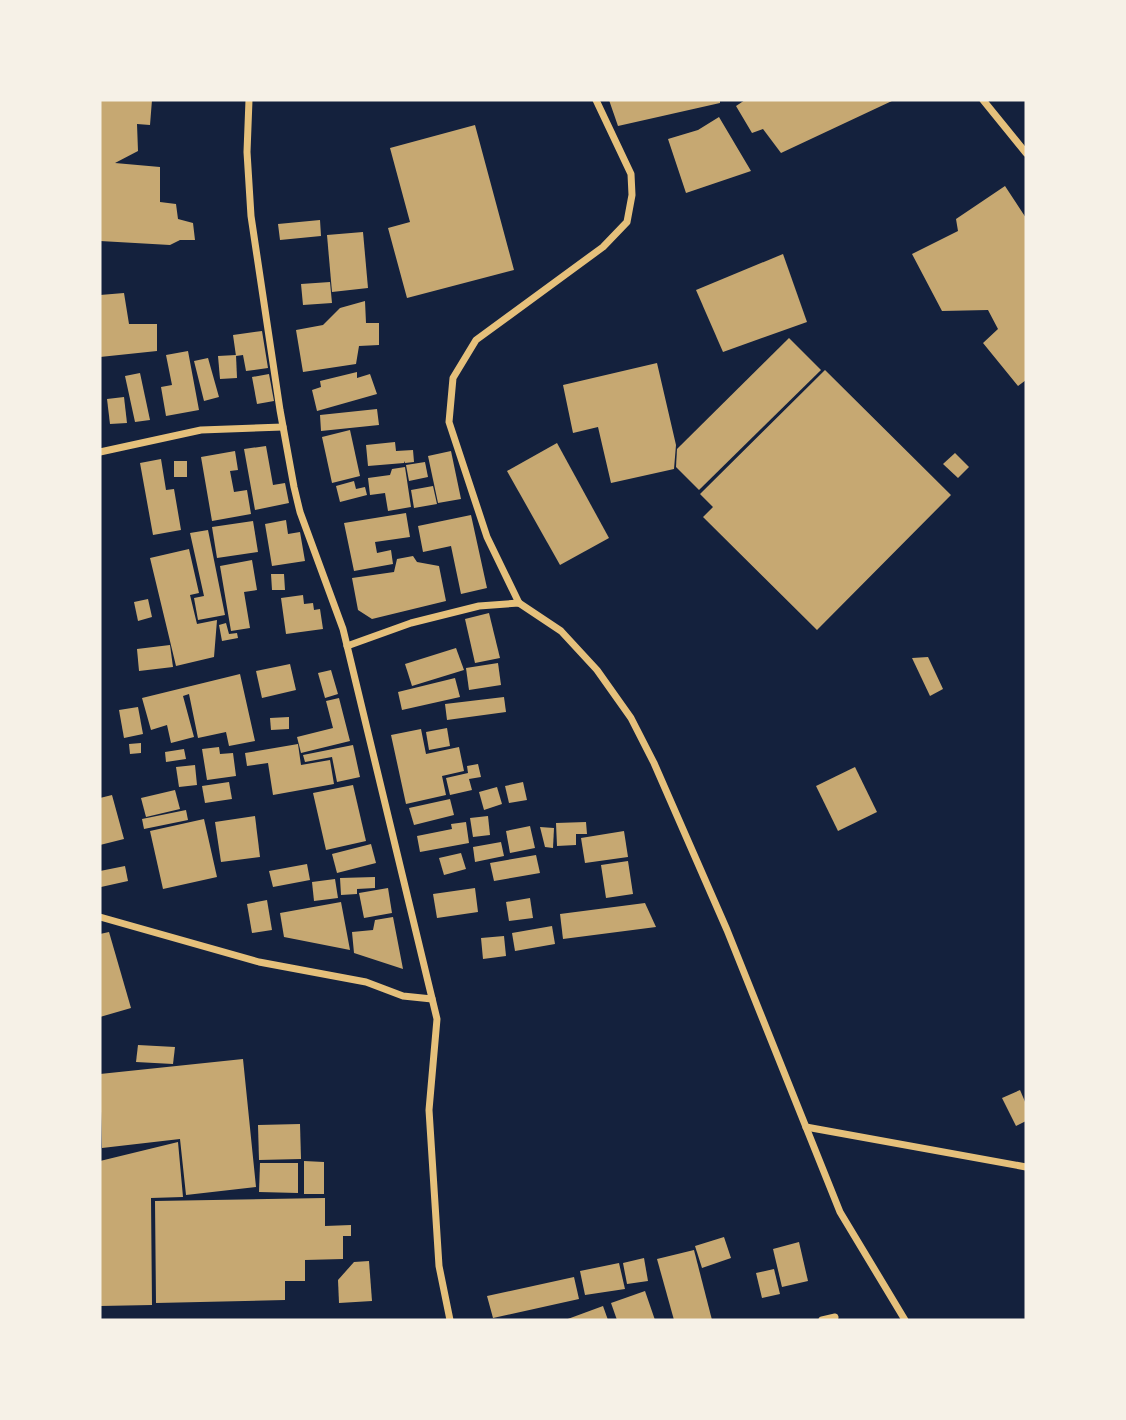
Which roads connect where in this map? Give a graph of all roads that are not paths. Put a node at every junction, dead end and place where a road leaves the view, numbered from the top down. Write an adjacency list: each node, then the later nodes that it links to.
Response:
1 (249, 100): 5 (street)
2 (596, 100): 7 (street)
3 (983, 100): 4 (street)
4 (1026, 153)
5 (283, 427): 6 (street); 8 (street)
6 (100, 452)
7 (519, 603): 8 (street); 11 (street)
8 (347, 646): 10 (street)
9 (100, 917): 10 (street)
10 (432, 999): 14 (street)
11 (806, 1127): 12 (street); 16 (street)
12 (1026, 1167)
13 (835, 1317): 15 (street)
14 (450, 1320)
15 (822, 1320)
16 (905, 1320)

